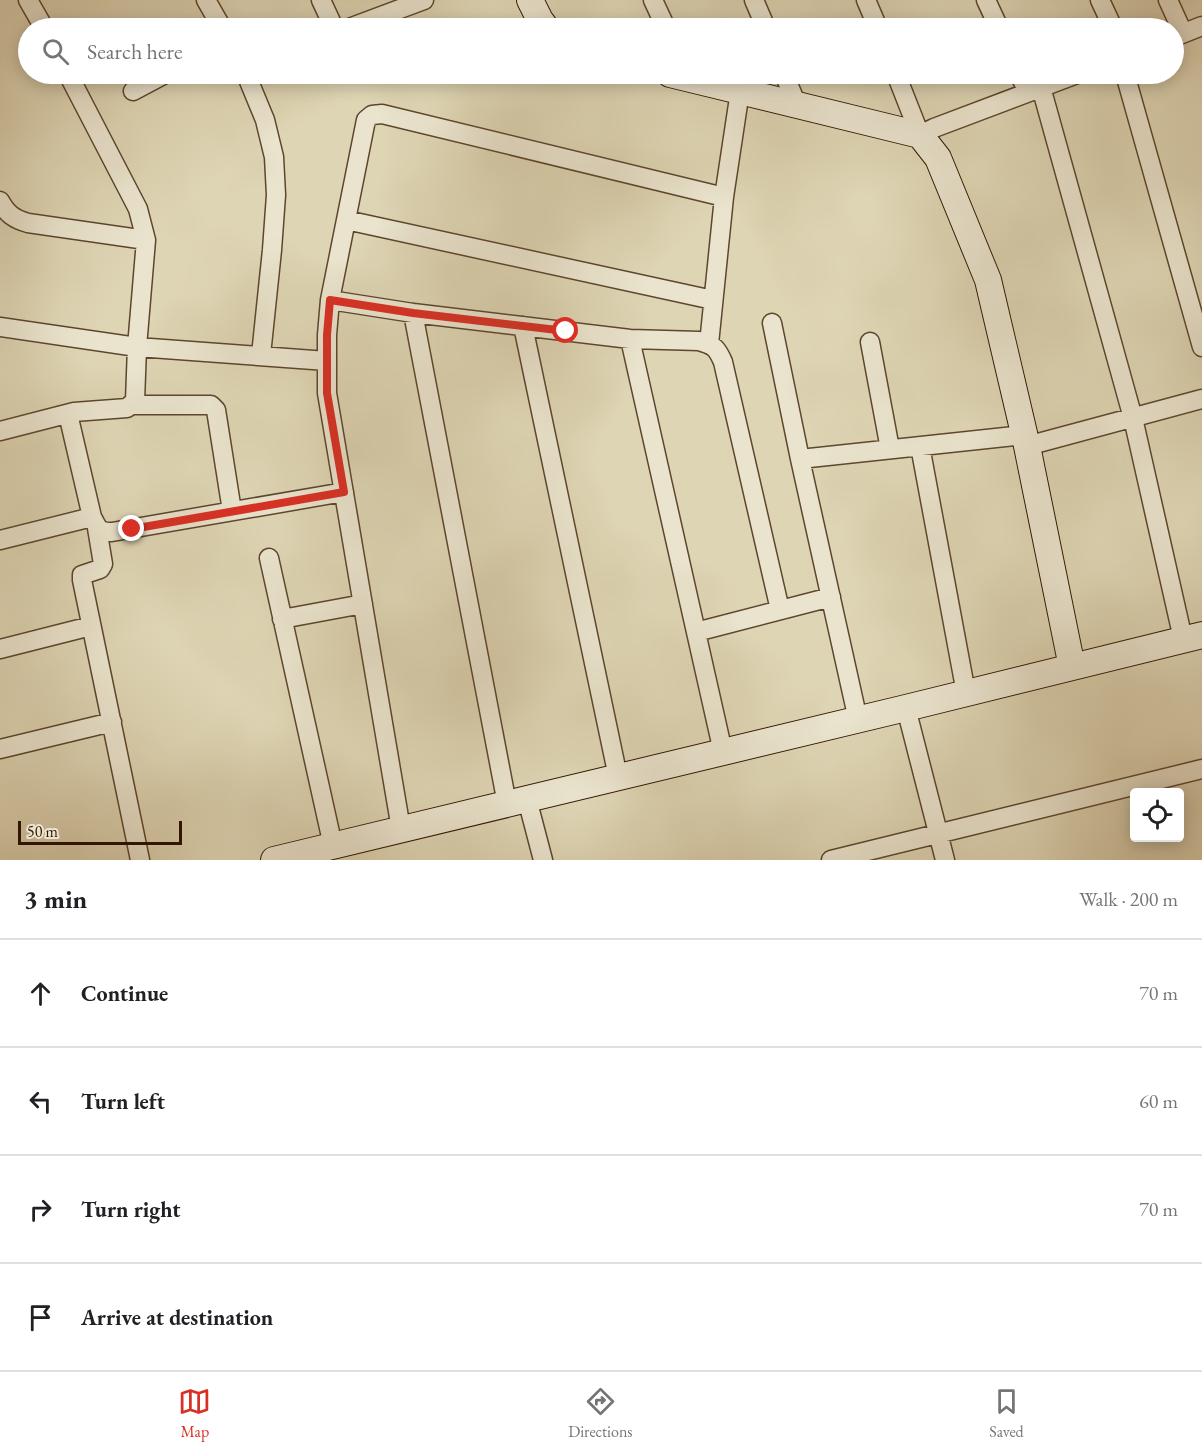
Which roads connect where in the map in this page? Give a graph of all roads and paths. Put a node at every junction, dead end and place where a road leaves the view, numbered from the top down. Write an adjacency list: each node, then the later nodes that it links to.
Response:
1 (28, 0): 12 (street)
2 (206, 0): 13 (street)
3 (321, 0): 14 (street)
4 (424, 0): 15 (street)
5 (530, 0): 16 (street)
6 (653, 0): 17 (street)
7 (754, 0): 18 (street)
8 (866, 0): 19 (street)
9 (986, 0): 20 (street)
10 (1100, 0): 21 (street)
11 (1168, 0): 22 (street)
12 (38, 18)
13 (216, 18)
14 (329, 18)
15 (376, 18)
16 (539, 18)
17 (661, 18)
18 (762, 18)
19 (874, 18)
20 (994, 18)
21 (1108, 18)
22 (1181, 18)
23 (73, 84): 40 (street)
24 (146, 84): 33 (street)
25 (250, 84): 52 (street)
26 (715, 84): 34 (street)
27 (788, 84): 35 (street)
28 (900, 84): 36 (street)
29 (1029, 84): 32 (street)
30 (1048, 84): 32 (street)
31 (1128, 84): 51 (street)
32 (1034, 89): 36 (street); 57 (street)
33 (133, 91)
34 (740, 91): 35 (street); 37 (street)
35 (797, 105): 36 (street)
36 (920, 135): 59 (street)
37 (724, 197): 39 (street); 42 (street)
38 (0, 201): 40 (street)
39 (346, 220): 41 (street); 42 (street)
40 (146, 240): 50 (street)
41 (330, 300): 43 (street); 53 (street)
42 (713, 300): 49 (street)
43 (413, 313): 45 (street); 85 (street)
44 (771, 323): 62 (street)
45 (523, 326): 47 (street); 84 (street)
46 (0, 327): 50 (street)
47 (630, 339): 49 (street); 73 (street)
48 (870, 342): 61 (street)
49 (709, 344): 70 (street)
50 (137, 347): 52 (street); 55 (street)
51 (1202, 347)
52 (261, 355): 53 (street)
53 (327, 361): 63 (street)
54 (1202, 399): 57 (street)
55 (132, 405): 56 (street); 64 (street)
56 (68, 414): 58 (street); 65 (street)
57 (1133, 418): 59 (street); 74 (street)
58 (0, 431)
59 (1026, 441): 60 (street); 76 (street)
60 (920, 446): 61 (street); 77 (street)
61 (890, 449): 62 (street)
62 (800, 459): 68 (street)
63 (344, 492): 64 (street); 69 (street)
64 (232, 512): 65 (street)
65 (95, 522): 66 (street); 72 (street)
66 (0, 540)
67 (269, 558): 71 (street)
68 (831, 597): 70 (street); 79 (street)
69 (363, 604): 71 (street); 86 (street)
70 (780, 610): 73 (street)
71 (282, 619): 88 (street)
72 (91, 626): 75 (street); 80 (street)
73 (696, 632): 82 (street)
74 (1193, 637): 76 (street)
75 (0, 649)
76 (1072, 667): 77 (street)
77 (966, 693): 78 (street)
78 (906, 708): 79 (street); 87 (street)
79 (858, 720): 82 (street)
80 (112, 722): 81 (street); 89 (street)
81 (0, 749)
82 (723, 752): 84 (street)
83 (1202, 769): 87 (street)
84 (618, 777): 85 (street)
85 (517, 801): 86 (street); 91 (street)
86 (401, 829): 88 (street)
87 (938, 834): 92 (street); 93 (street)
88 (317, 853): 90 (street)
89 (140, 860)
90 (274, 860)
91 (543, 860)
92 (831, 860)
93 (945, 860)

